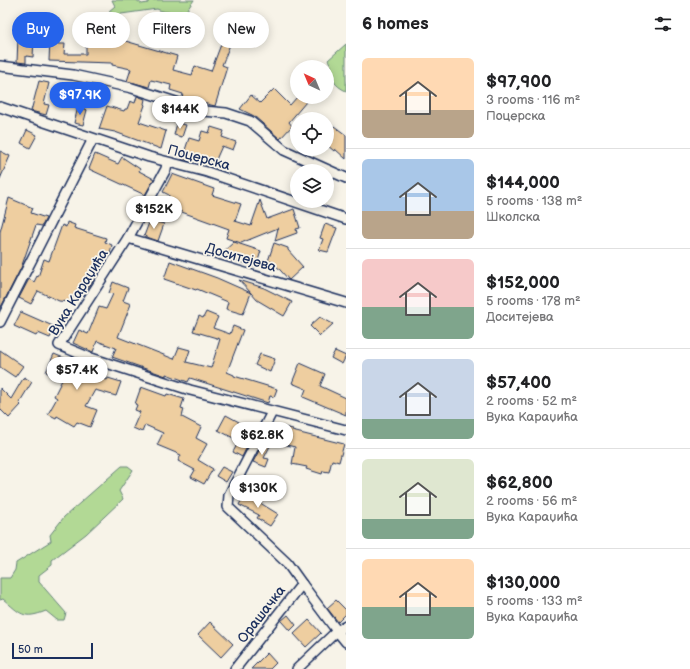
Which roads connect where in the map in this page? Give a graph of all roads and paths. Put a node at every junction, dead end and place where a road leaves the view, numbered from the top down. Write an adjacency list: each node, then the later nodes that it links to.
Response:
1 (0, 66): 5 (street)
2 (0, 107): 3 (street, Поцерска)
3 (93, 139): 4 (street, Поцерска); 9 (street)
4 (167, 163): 6 (street, Поцерска); 7 (street, Вука Караџића)
5 (346, 178)
6 (346, 219)
7 (128, 238): 8 (street, Доситејева); 10 (street, Вука Караџића)
8 (346, 303)
9 (0, 322)
10 (272, 412): 11 (street, Вука Караџића); 12 (street)
11 (346, 430)
12 (302, 584): 14 (street, Орашачка); 16 (street, Орашачка)
13 (346, 626): 14 (street)
14 (337, 631): 15 (street, Орашачка); 17 (street)
15 (346, 642)
16 (235, 669)
17 (297, 669)

